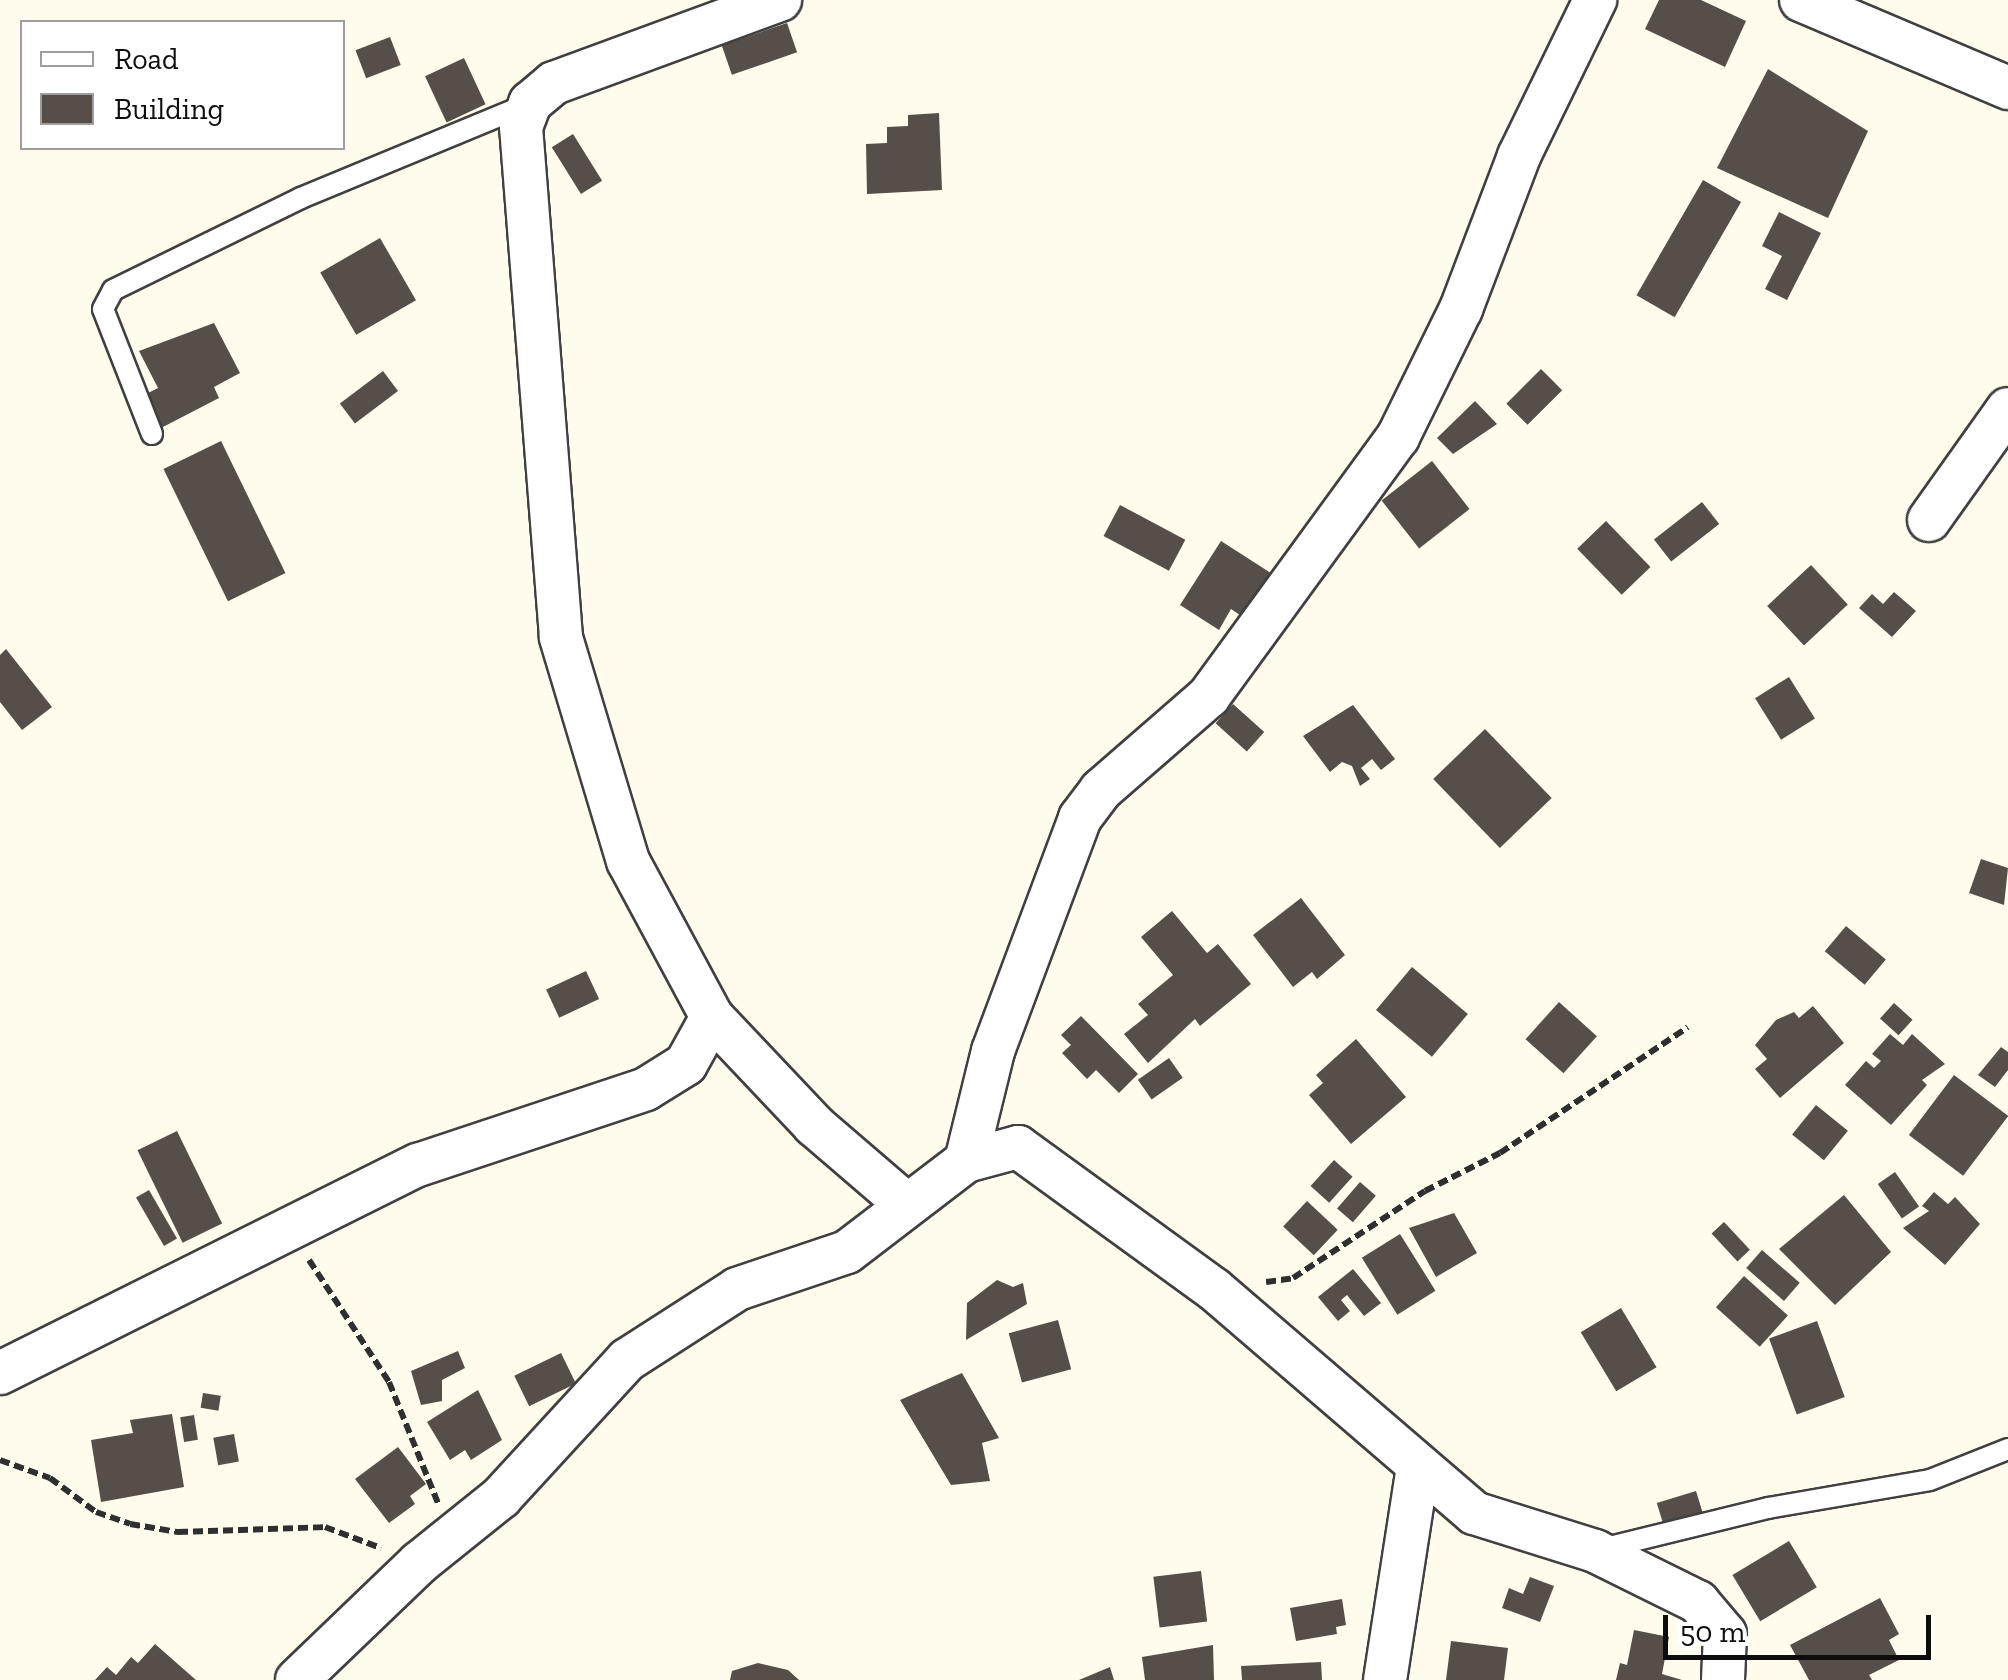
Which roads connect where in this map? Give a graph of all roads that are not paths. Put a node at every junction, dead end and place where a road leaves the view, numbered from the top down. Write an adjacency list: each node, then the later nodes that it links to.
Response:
1 (780, 0): 5 (street)
2 (1595, 0): 10 (street)
3 (1801, 0): 4 (street)
4 (2008, 88)
5 (530, 103): 7 (lane); 9 (street)
6 (2008, 409): 8 (street)
7 (152, 434)
8 (1929, 520)
9 (712, 1016): 11 (street); 12 (street)
10 (966, 1162): 11 (street); 14 (street)
11 (906, 1204): 16 (street)
12 (0, 1372)
13 (2008, 1450): 15 (lane)
14 (1418, 1468): 15 (street); 17 (street)
15 (1595, 1551): 18 (street)
16 (297, 1680)
17 (1385, 1680)
18 (1724, 1680)

